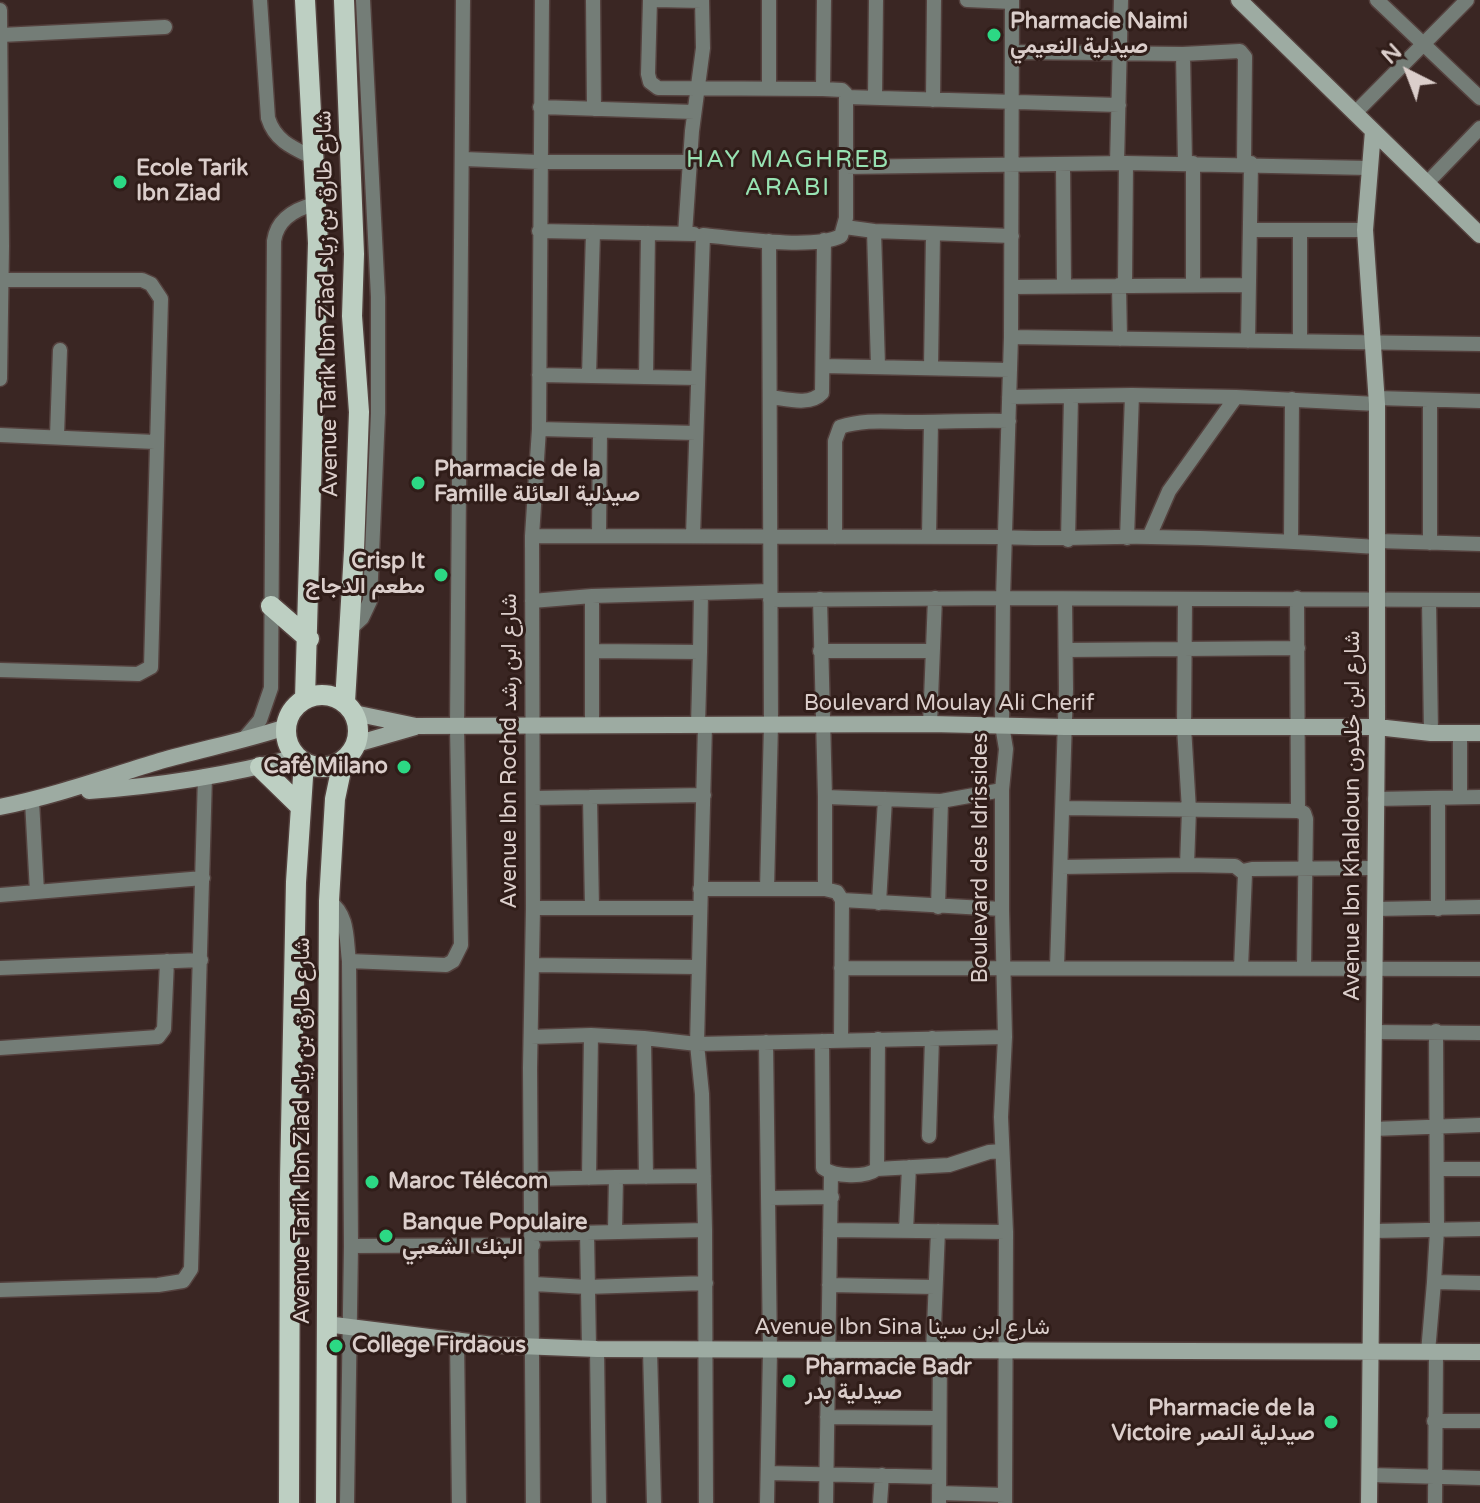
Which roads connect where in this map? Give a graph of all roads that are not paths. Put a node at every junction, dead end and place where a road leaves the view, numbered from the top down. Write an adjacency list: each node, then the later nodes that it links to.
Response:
1 (260, 0): 43 (street)
2 (305, 0): 43 (main road, Avenue Tarik Ibn Ziad شارع طارق بن زياد)
3 (344, 0): 104 (main road, Avenue Tarik Ibn Ziad شارع طارق بن زياد)
4 (363, 0): 104 (street)
5 (463, 0): 44 (street)
6 (542, 0): 37 (street, Avenue Ibn Rochd شارع ابن رشد)
7 (593, 0): 38 (street)
8 (653, 0): 9 (street); 29 (street)
9 (702, 0): 29 (street)
10 (769, 0): 28 (street)
11 (824, 0): 30 (street)
12 (876, 0): 32 (street)
13 (934, 0): 34 (street)
14 (967, 0): 20 (street)
15 (1121, 0): 26 (street)
16 (1239, 0): 39 (street)
17 (1253, 0): 39 (street)
18 (1377, 0): 24 (street)
19 (1467, 0): 24 (street)
20 (1012, 1): 25 (street, Boulevard des Idrissides)
21 (0, 10): 23 (street)
22 (165, 27): 23 (street)
23 (1, 35): 72 (street)
24 (1425, 45): 33 (street); 39 (street)
25 (1012, 52): 26 (street); 35 (street, Boulevard des Idrissides)
26 (1120, 53): 27 (street); 36 (street)
27 (1183, 54): 48 (street); 50 (street)
28 (769, 88): 29 (street); 30 (street)
29 (698, 89): 40 (street)
30 (823, 89): 31 (street)
31 (846, 97): 32 (street); 52 (street)
32 (875, 98): 34 (street)
33 (1480, 98)
34 (933, 100): 35 (street)
35 (1012, 103): 36 (street); 51 (street, Boulevard des Idrissides)
36 (1119, 105): 47 (street)
37 (540, 107): 38 (street); 45 (street, Avenue Ibn Rochd شارع ابن رشد)
38 (594, 109): 40 (street)
39 (1358, 110): 42 (street); 54 (street)
40 (694, 112): 46 (street)
41 (1480, 128): 54 (street)
42 (1373, 131): 53 (street, Avenue Ibn Khaldoun شارع ابن خلدون); 54 (street)
43 (314, 158): 55 (main road, Avenue Tarik Ibn Ziad شارع طارق بن زياد)
44 (464, 159): 45 (street); 160 (street)
45 (539, 162): 46 (street); 60 (street, Avenue Ibn Rochd شارع ابن رشد)
46 (690, 162): 65 (street)
47 (1122, 163): 48 (street); 49 (street); 74 (street)
48 (1189, 163): 50 (street); 75 (street)
49 (1063, 164): 51 (street); 77 (street)
50 (1248, 164): 53 (street); 58 (street)
51 (1012, 165): 52 (street); 69 (street, Boulevard des Idrissides)
52 (845, 167): 57 (street)
53 (1369, 168): 59 (street, Avenue Ibn Khaldoun شارع ابن خلدون)
54 (1430, 179): 56 (street); 68 (street)
55 (315, 204): 140 (street); 141 (main road, Avenue Tarik Ibn Ziad شارع طارق بن زياد)
56 (1480, 222)
57 (845, 227): 61 (street); 70 (street)
58 (1250, 230): 63 (street); 76 (street)
59 (1365, 230): 63 (street); 83 (street, Avenue Ibn Khaldoun شارع ابن خلدون)
60 (539, 231): 62 (street); 90 (street, Avenue Ibn Rochd شارع ابن رشد)
61 (874, 231): 66 (street); 87 (street)
62 (593, 232): 64 (street); 91 (street)
63 (1300, 232): 82 (street)
64 (648, 233): 65 (street); 92 (street)
65 (685, 234): 67 (street)
66 (933, 234): 69 (street); 88 (street)
67 (703, 235): 71 (street); 93 (street)
68 (1480, 235)
69 (1012, 236): 78 (street, Boulevard des Idrissides)
70 (824, 240): 71 (street); 86 (street)
71 (769, 241): 96 (street)
72 (1, 246): 73 (street)
73 (2, 280): 94 (street); 112 (street)
74 (1122, 284): 75 (street); 77 (street); 80 (street)
75 (1193, 285): 76 (street)
76 (1249, 285): 81 (street)
77 (1064, 286): 78 (street)
78 (1012, 287): 79 (street, Boulevard des Idrissides)
79 (1011, 337): 80 (street); 89 (street, Boulevard des Idrissides)
80 (1120, 339): 81 (street)
81 (1248, 341): 82 (street)
82 (1300, 341): 83 (street)
83 (1371, 343): 84 (street); 102 (street, Avenue Ibn Khaldoun شارع ابن خلدون)
84 (1480, 344)
85 (60, 350): 111 (street)
86 (823, 366): 87 (street); 96 (street)
87 (878, 366): 88 (street)
88 (931, 368): 89 (street)
89 (1010, 370): 97 (street, Boulevard des Idrissides)
90 (539, 375): 91 (street); 107 (street, Avenue Ibn Rochd شارع ابن رشد)
91 (589, 376): 92 (street)
92 (646, 377): 93 (street)
93 (698, 378): 109 (street)
94 (0, 379)
95 (1132, 395): 98 (street); 99 (street); 121 (street)
96 (770, 397): 116 (street)
97 (1009, 397): 98 (street); 105 (street, Boulevard des Idrissides)
98 (1071, 397): 122 (street)
99 (1236, 397): 100 (street); 120 (street)
100 (1292, 399): 102 (street); 123 (street)
101 (1430, 400): 102 (street); 103 (street); 124 (street)
102 (1377, 401): 125 (street, Avenue Ibn Khaldoun شارع ابن خلدون)
103 (1480, 401)
104 (368, 413): 151 (main road, Avenue Tarik Ibn Ziad شارع طارق بن زياد)
105 (1009, 421): 106 (street); 119 (street, Boulevard des Idrissides)
106 (931, 422): 117 (street); 118 (street)
107 (539, 429): 108 (street); 114 (street, Avenue Ibn Rochd شارع ابن رشد)
108 (600, 431): 109 (street); 113 (street)
109 (696, 433): 115 (street)
110 (0, 435): 111 (street)
111 (57, 436): 112 (street)
112 (155, 442): 149 (street)
113 (599, 535): 114 (street); 115 (street)
114 (532, 536): 139 (street, Avenue Ibn Rochd شارع ابن رشد)
115 (693, 536): 116 (street)
116 (769, 537): 117 (street); 128 (street)
117 (835, 537): 118 (street)
118 (929, 537): 119 (street)
119 (1004, 537): 122 (street); 131 (street, Boulevard des Idrissides)
120 (1149, 537): 121 (street); 123 (street)
121 (1127, 538): 122 (street)
122 (1068, 540)
123 (1291, 541): 125 (street)
124 (1430, 543): 125 (street); 126 (street)
125 (1377, 544): 135 (street, Avenue Ibn Khaldoun شارع ابن خلدون)
126 (1480, 544)
127 (701, 593): 128 (street); 129 (street); 148 (street)
128 (770, 595): 133 (street); 152 (street)
129 (592, 596): 139 (street); 145 (street)
130 (935, 598): 131 (street); 133 (street); 147 (street)
131 (1003, 598): 136 (street); 157 (street, Boulevard des Idrissides)
132 (1297, 598): 134 (street); 135 (street); 142 (street)
133 (820, 599): 146 (street)
134 (1185, 599): 136 (street); 143 (street)
135 (1377, 599): 137 (street); 165 (street, Avenue Ibn Khaldoun شارع ابن خلدون)
136 (1065, 600): 144 (street)
137 (1429, 600): 138 (street); 166 (street)
138 (1480, 600)
139 (532, 601): 161 (street, Avenue Ibn Rochd شارع ابن رشد)
140 (271, 606): 141 (main road); 169 (street)
141 (309, 639): 150 (main road, Avenue Tarik Ibn Ziad شارع طارق بن زياد)
142 (1298, 648): 143 (street); 164 (street)
143 (1186, 649): 144 (street); 163 (street)
144 (1066, 650): 162 (street)
145 (592, 651): 148 (street); 154 (street)
146 (820, 651): 147 (street); 156 (street)
147 (932, 651): 153 (street)
148 (700, 652): 155 (street)
149 (0, 670)
150 (305, 698): 151 (main road); 159 (main road, Avenue Tarik Ibn Ziad شارع طارق بن زياد)
151 (350, 708): 158 (street, Boulevard Moulay Ali Cherif); 170 (main road, Avenue Tarik Ibn Ziad شارع طارق بن زياد)
152 (771, 724): 155 (street, Boulevard Moulay Ali Cherif); 156 (street, Boulevard Moulay Ali Cherif); 200 (street)
153 (930, 724): 156 (street, Boulevard Moulay Ali Cherif); 157 (street, Boulevard Moulay Ali Cherif)
154 (592, 725): 155 (street, Boulevard Moulay Ali Cherif); 161 (street, Boulevard Moulay Ali Cherif)
155 (702, 725): 176 (street)
156 (824, 725): 178 (street)
157 (1002, 725): 162 (street, Boulevard Moulay Ali Cherif); 174 (street, Boulevard des Idrissides)
158 (416, 726): 160 (street, Boulevard Moulay Ali Cherif); 170 (street, Boulevard Moulay Ali Cherif)
159 (286, 727): 169 (street); 171 (main road, Avenue Tarik Ibn Ziad شارع طارق بن زياد)
160 (457, 727): 161 (street, Boulevard Moulay Ali Cherif); 217 (street)
161 (532, 727): 181 (street, Avenue Ibn Rochd شارع ابن رشد)
162 (1065, 727): 163 (street, Boulevard Moulay Ali Cherif); 190 (street)
163 (1184, 727): 164 (street, Boulevard Moulay Ali Cherif); 191 (street)
164 (1299, 727): 165 (street, Boulevard Moulay Ali Cherif); 192 (street)
165 (1377, 727): 166 (street, Boulevard Moulay Ali Cherif); 185 (street, Avenue Ibn Khaldoun شارع ابن خلدون)
166 (1431, 733): 167 (street, Boulevard Moulay Ali Cherif)
167 (1460, 733): 168 (street, Boulevard Moulay Ali Cherif); 179 (street)
168 (1480, 733)
169 (242, 741): 175 (street)
170 (356, 749): 171 (main road); 183 (main road, Avenue Tarik Ibn Ziad شارع طارق بن زياد); 183 (main road)
171 (300, 759): 172 (street); 188 (main road, Avenue Tarik Ibn Ziad شارع طارق بن زياد)
172 (260, 767): 173 (street); 188 (main road)
173 (205, 776): 175 (street); 198 (street)
174 (1002, 790): 187 (street); 212 (street, Boulevard des Idrissides)
175 (63, 792): 186 (street)
176 (704, 795): 177 (street); 199 (street)
177 (590, 797): 181 (street); 210 (street)
178 (825, 797): 184 (street); 201 (street)
179 (1460, 797): 180 (street); 182 (street)
180 (1480, 797)
181 (533, 798): 209 (street, Avenue Ibn Rochd شارع ابن رشد)
182 (1438, 798): 185 (street); 214 (street)
183 (335, 799): 205 (main road, Avenue Tarik Ibn Ziad شارع طارق بن زياد)
184 (885, 799): 187 (street); 206 (street)
185 (1375, 799): 195 (street, Avenue Ibn Khaldoun شارع ابن خلدون)
186 (32, 801): 189 (street); 202 (street)
187 (941, 801): 207 (street)
188 (300, 806): 306 (main road, Avenue Tarik Ibn Ziad شارع طارق بن زياد)
189 (0, 807)
190 (1063, 808): 191 (street); 194 (street)
191 (1189, 810): 192 (street); 193 (street)
192 (1298, 811): 196 (street)
193 (1187, 865): 194 (street); 197 (street)
194 (1061, 867): 221 (street)
195 (1375, 868): 196 (street); 213 (street, Avenue Ibn Khaldoun شارع ابن خلدون)
196 (1305, 869): 197 (street); 225 (street)
197 (1243, 871): 224 (street)
198 (203, 878): 202 (street); 215 (street)
199 (700, 889): 200 (street); 211 (street)
200 (767, 889): 201 (street)
201 (825, 889): 204 (street)
202 (37, 892): 203 (street)
203 (0, 895)
204 (842, 900): 206 (street); 223 (street)
205 (329, 901): 217 (street); 279 (main road, Avenue Tarik Ibn Ziad شارع طارق بن زياد)
206 (879, 903): 207 (street)
207 (938, 907): 212 (street)
208 (1480, 907): 214 (street)
209 (533, 908): 210 (street); 218 (street, Avenue Ibn Rochd شارع ابن رشد)
210 (592, 908): 211 (street)
211 (699, 908): 219 (street)
212 (1002, 909): 220 (street, Boulevard des Idrissides)
213 (1375, 909): 214 (street); 226 (street, Avenue Ibn Khaldoun شارع ابن خلدون)
214 (1438, 909)
215 (201, 960): 216 (street); 278 (street)
216 (167, 961): 222 (street); 241 (street)
217 (349, 961): 270 (street)
218 (532, 965): 219 (street); 232 (street, Avenue Ibn Rochd شارع ابن رشد)
219 (697, 967): 240 (street)
220 (1004, 967): 221 (street); 223 (street); 233 (street, Boulevard des Idrissides)
221 (1057, 967): 224 (street)
222 (0, 968)
223 (841, 968): 237 (street)
224 (1241, 968): 225 (street)
225 (1304, 968): 226 (street)
226 (1374, 969): 227 (street); 229 (street, Avenue Ibn Khaldoun شارع ابن خلدون)
227 (1480, 969)
228 (1436, 1031): 229 (street); 230 (street); 243 (street)
229 (1373, 1032): 244 (street, Avenue Ibn Khaldoun شارع ابن خلدون)
230 (1480, 1033)
231 (591, 1035): 232 (street); 234 (street); 255 (street)
232 (531, 1037): 256 (street, Avenue Ibn Rochd شارع ابن رشد)
233 (1005, 1037): 235 (street); 246 (street, Boulevard des Idrissides)
234 (644, 1038): 240 (street); 254 (street)
235 (932, 1038): 236 (street); 245 (street)
236 (878, 1039): 237 (street); 248 (street)
237 (841, 1040): 238 (street)
238 (822, 1041): 239 (street); 251 (street)
239 (766, 1042): 240 (street); 258 (street)
240 (697, 1044): 252 (street)
241 (0, 1048)
242 (1480, 1125): 243 (street)
243 (1437, 1127): 244 (street); 249 (street)
244 (1373, 1129): 266 (street, Avenue Ibn Khaldoun شارع ابن خلدون)
245 (929, 1136)
246 (1002, 1151): 247 (street); 268 (street, Boulevard des Idrissides)
247 (909, 1167): 248 (street); 264 (street)
248 (877, 1169): 251 (street)
249 (1437, 1169): 250 (street); 263 (street)
250 (1480, 1169)
251 (831, 1173): 257 (street)
252 (704, 1176): 254 (street); 261 (street)
253 (616, 1177): 254 (street); 255 (street); 260 (street)
254 (646, 1177)
255 (589, 1178): 256 (street)
256 (531, 1179): 269 (street, Avenue Ibn Rochd شارع ابن رشد)
257 (832, 1197): 258 (street); 262 (street)
258 (769, 1198): 287 (street)
259 (1480, 1229): 263 (street)
260 (615, 1230): 261 (street); 267 (street)
261 (705, 1230): 272 (street)
262 (830, 1230): 264 (street); 275 (street)
263 (1437, 1230): 266 (street); 271 (street)
264 (906, 1231): 265 (street)
265 (938, 1231): 268 (street); 277 (street)
266 (1373, 1231): 290 (street, Avenue Ibn Khaldoun شارع ابن خلدون)
267 (587, 1232): 269 (street); 276 (street)
268 (1006, 1232): 286 (street, Boulevard des Idrissides)
269 (532, 1240): 270 (street); 274 (street, Avenue Ibn Rochd شارع ابن رشد)
270 (351, 1246): 280 (street)
271 (1434, 1282): 273 (street); 291 (street)
272 (706, 1283): 276 (street); 285 (street)
273 (1480, 1283)
274 (534, 1284): 276 (street); 282 (street, Avenue Ibn Rochd شارع ابن رشد)
275 (829, 1285): 277 (street); 288 (street)
276 (587, 1287): 283 (street)
277 (935, 1287): 289 (street)
278 (0, 1290)
279 (326, 1324): 280 (street, Avenue Ibn Sina شارع ابن سينا); 307 (main road, Avenue Tarik Ibn Ziad شارع طارق بن زياد)
280 (350, 1327): 281 (street, Avenue Ibn Sina شارع ابن سينا); 308 (street)
281 (457, 1339): 282 (street, Avenue Ibn Sina شارع ابن سينا); 309 (street)
282 (533, 1347): 283 (street, Avenue Ibn Sina شارع ابن سينا); 310 (street, Avenue Ibn Rochd شارع ابن رشد)
283 (593, 1348): 284 (street, Avenue Ibn Sina شارع ابن سينا); 311 (street)
284 (650, 1350): 285 (street, Avenue Ibn Sina شارع ابن سينا); 312 (street)
285 (706, 1350): 287 (street, Avenue Ibn Sina شارع ابن سينا); 313 (street)
286 (1004, 1350): 289 (street, Avenue Ibn Sina شارع ابن سينا); 290 (street, Avenue Ibn Sina شارع ابن سينا); 305 (street, Boulevard des Idrissides)
287 (770, 1351): 288 (street, Avenue Ibn Sina شارع ابن سينا); 297 (street)
288 (828, 1351): 289 (street, Avenue Ibn Sina شارع ابن سينا); 293 (street)
289 (936, 1351): 294 (street)
290 (1371, 1351): 291 (street, Avenue Ibn Sina شارع ابن سينا); 300 (street, Avenue Ibn Khaldoun شارع ابن خلدون)
291 (1432, 1352): 292 (street, Avenue Ibn Sina شارع ابن سينا); 295 (street)
292 (1480, 1352)
293 (827, 1417): 294 (street); 298 (street)
294 (938, 1418): 301 (street)
295 (1434, 1421): 296 (street); 302 (street)
296 (1480, 1421)
297 (768, 1473): 298 (street); 314 (street)
298 (827, 1475): 299 (street); 315 (street)
299 (882, 1475): 301 (street); 316 (street)
300 (1370, 1475): 302 (street); 317 (street, Avenue Ibn Khaldoun شارع ابن خلدون)
301 (938, 1477): 304 (street)
302 (1434, 1477): 303 (street); 318 (street)
303 (1480, 1478)
304 (939, 1498): 305 (street)
305 (1005, 1499)
306 (289, 1503)
307 (326, 1503)
308 (347, 1503)
309 (459, 1503)
310 (533, 1503)
311 (599, 1503)
312 (654, 1503)
313 (706, 1503)
314 (767, 1503)
315 (826, 1503)
316 (880, 1503)
317 (1369, 1503)
318 (1435, 1503)

